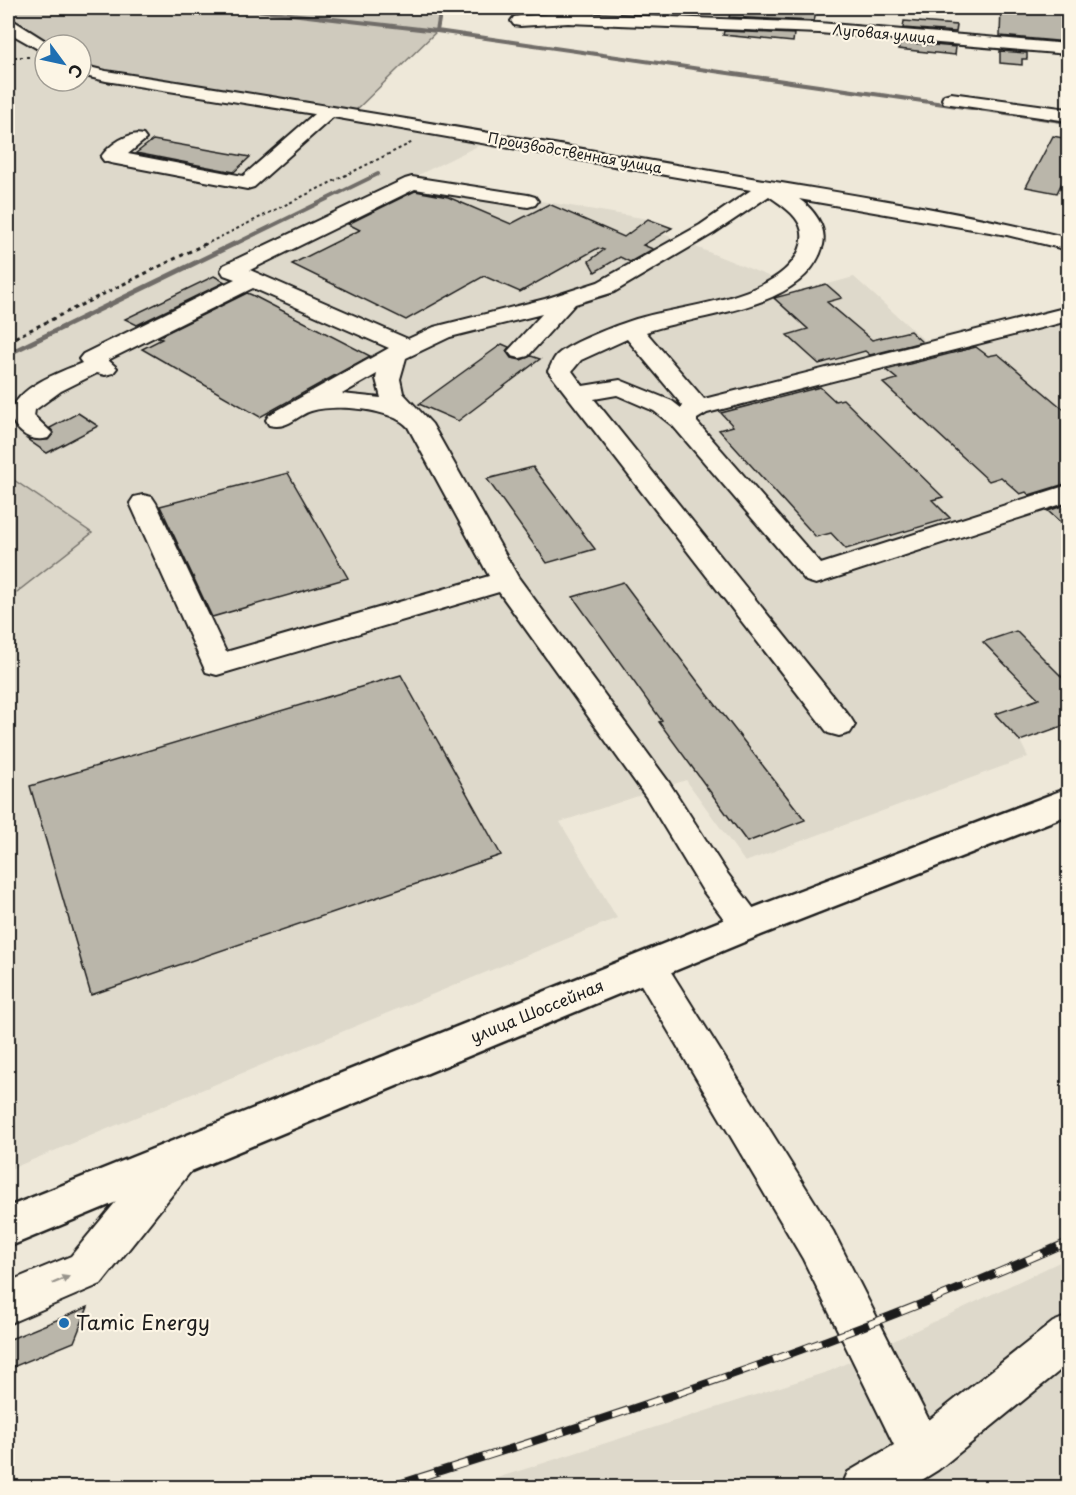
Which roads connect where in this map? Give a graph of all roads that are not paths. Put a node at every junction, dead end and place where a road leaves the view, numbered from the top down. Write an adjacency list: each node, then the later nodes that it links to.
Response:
1 (764, 8): 4 (street)
2 (520, 21): 4 (street, Луговая улица)
3 (8, 24): 5 (street)
4 (757, 25): 6 (street, Луговая улица)
5 (33, 40)
6 (1068, 49)
7 (93, 73): 9 (street, Производственная улица)
8 (951, 99): 10 (street)
9 (329, 110): 11 (street); 12 (street, Производственная улица)
10 (1068, 115)
11 (136, 139)
12 (769, 187): 14 (street, Производственная улица); 16 (street); 18 (street)
13 (528, 201): 15 (street)
14 (1068, 244)
15 (251, 280): 19 (street); 24 (street)
16 (567, 300): 19 (street); 20 (street)
17 (1068, 314): 22 (street)
18 (631, 329): 21 (street); 22 (street)
19 (401, 350): 23 (street); 23 (street)
20 (520, 351)
21 (577, 395): 22 (street); 28 (street)
22 (691, 410): 25 (street)
23 (421, 416): 27 (street)
24 (39, 433)
25 (1068, 493)
26 (143, 503): 27 (street)
27 (506, 581): 30 (street)
28 (839, 725)
29 (1068, 801): 30 (main road, улица Шоссейная)
30 (748, 925): 31 (main road, улица Шоссейная)
31 (648, 966): 32 (main road, улица Шоссейная); 36 (street)
32 (177, 1158): 33 (main road, улица Шоссейная); 34 (street, one-way to 32)
33 (8, 1227)
34 (8, 1303)
35 (1068, 1337): 36 (street)
36 (922, 1454): 37 (street)
37 (864, 1488)

